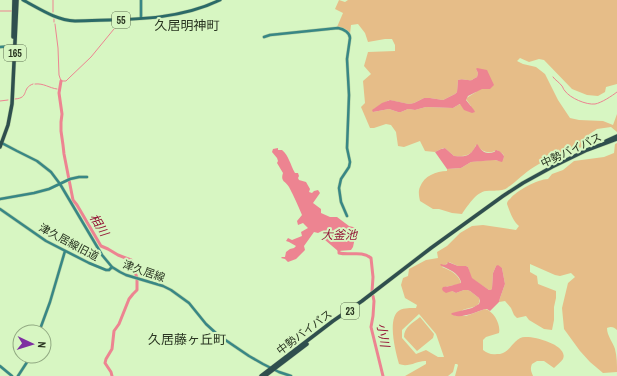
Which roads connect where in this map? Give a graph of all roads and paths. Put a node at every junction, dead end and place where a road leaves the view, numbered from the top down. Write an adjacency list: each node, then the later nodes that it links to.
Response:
1 (16, 0): 7 (highway, 165); 11 (highway, 165)
2 (23, 0): 5 (main road, 55)
3 (141, 0): 5 (street)
4 (220, 0): 5 (main road, 55)
5 (141, 18)
6 (264, 36): 17 (street)
7 (13, 46): 8 (street); 11 (highway, 165)
8 (0, 47)
9 (617, 136): 12 (highway)
10 (616, 140): 12 (highway, 中勢バイパス / 23)
11 (0, 143): 14 (street, 津久居線)
12 (587, 150): 23 (highway, 中勢バイパス / 23)
13 (87, 177): 14 (street)
14 (60, 184): 15 (street); 19 (street, 津久居線)
15 (0, 198)
16 (0, 209): 18 (street, 津久居線旧道)
17 (347, 216)
18 (65, 251): 19 (street, 津久居線旧道); 20 (street)
19 (112, 267): 23 (street, 津久居線)
20 (42, 324)
21 (26, 364): 25 (street)
22 (0, 366): 24 (street)
23 (273, 369): 26 (highway, 中勢バイパス / 23); 27 (highway, 中勢バイパス / 23); 28 (street, 津久居線)
24 (12, 376)
25 (18, 376)
26 (261, 376)
27 (266, 376)
28 (291, 376)

